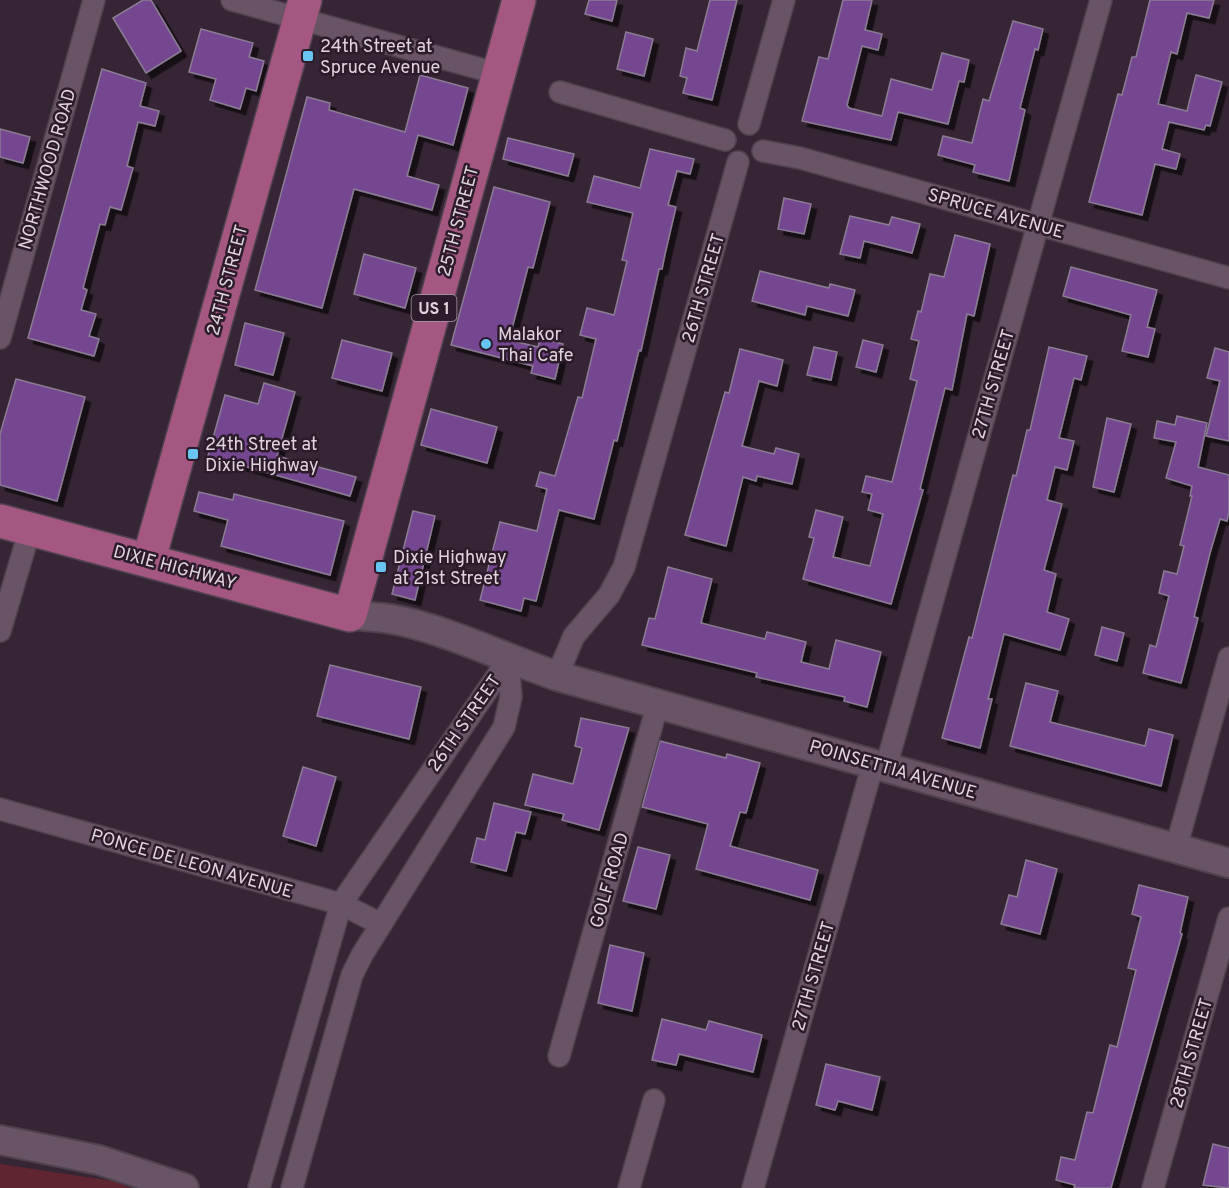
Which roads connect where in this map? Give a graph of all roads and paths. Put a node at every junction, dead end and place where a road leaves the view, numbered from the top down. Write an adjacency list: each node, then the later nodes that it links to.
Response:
1 (94, 0): 15 (street, NORTHWOOD ROAD)
2 (232, 0): 6 (street)
3 (519, 0): 7 (main road, 25TH STREET / US 1)
4 (784, 0): 9 (street)
5 (1101, 0): 13 (street, 27TH STREET)
6 (302, 9): 7 (street); 17 (main road, 24TH STREET)
7 (499, 74): 18 (main road, 25TH STREET / US 1)
8 (560, 92): 10 (street)
9 (749, 124): 10 (street); 11 (street)
10 (726, 140): 12 (street)
11 (763, 151): 12 (street); 13 (street, SPRUCE AVENUE)
12 (738, 162): 22 (street, 26TH STREET)
13 (1038, 225): 14 (street, SPRUCE AVENUE); 24 (street, 27TH STREET)
14 (1229, 278)
15 (0, 338)
16 (15, 525): 17 (main road, DIXIE HIGHWAY); 19 (street)
17 (149, 559): 18 (main road, DIXIE HIGHWAY)
18 (350, 615): 21 (street, DIXIE HIGHWAY)
19 (0, 631)
20 (1229, 658): 26 (street)
21 (508, 660): 22 (street, DIXIE HIGHWAY); 28 (street, 26TH STREET); 30 (street, 26TH STREET)
22 (557, 676): 23 (street, POINSETTIA AVENUE)
23 (658, 704): 24 (street, POINSETTIA AVENUE); 31 (street, GOLF ROAD)
24 (880, 765): 26 (street, POINSETTIA AVENUE); 40 (street, 27TH STREET)
25 (0, 809): 28 (street, PONCE DE LEON AVENUE)
26 (1176, 848): 27 (street, POINSETTIA AVENUE)
27 (1229, 862)
28 (341, 904): 30 (street, PONCE DE LEON AVENUE); 34 (street, 26TH STREET)
29 (1229, 918): 41 (street, 28TH STREET)
30 (381, 924): 35 (street, 26TH STREET)
31 (559, 1056)
32 (654, 1100): 39 (street)
33 (0, 1140): 36 (street)
34 (270, 1150): 35 (street); 37 (street, 26TH STREET)
35 (300, 1158): 38 (street, 26TH STREET)
36 (184, 1188)
37 (260, 1188)
38 (292, 1188)
39 (629, 1188)
40 (753, 1188)
41 (1153, 1188)

